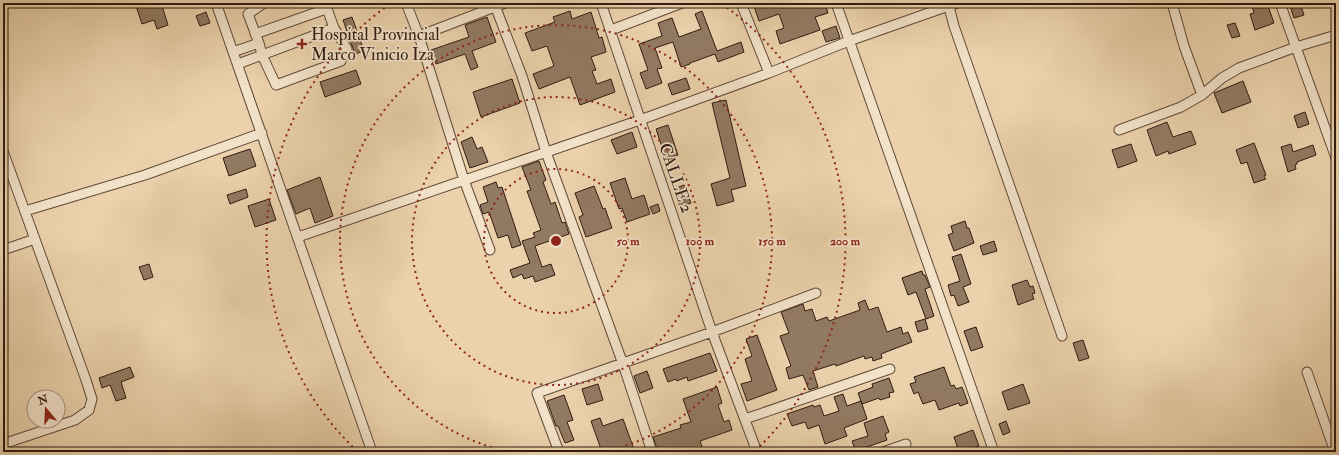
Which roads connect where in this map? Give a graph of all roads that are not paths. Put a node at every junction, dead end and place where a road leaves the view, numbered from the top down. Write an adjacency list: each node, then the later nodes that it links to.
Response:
1 (216, 3): 22 (street)
2 (264, 3): 16 (street)
3 (406, 3): 18 (street)
4 (505, 3): 12 (street)
5 (601, 3): 15 (street, CALLE 2)
6 (682, 3): 15 (street)
7 (741, 3): 25 (street)
8 (836, 3): 19 (street)
9 (1172, 3): 26 (street)
10 (1280, 3): 21 (street)
11 (951, 4): 19 (street); 41 (street)
12 (495, 5): 18 (street); 31 (street)
13 (326, 6): 14 (street); 16 (street)
14 (334, 28): 23 (street); 23 (street)
15 (611, 30): 27 (street, CALLE 2)
16 (255, 34): 20 (street)
17 (1336, 35): 21 (street)
18 (419, 36): 33 (street)
19 (849, 41): 25 (street); 54 (street)
20 (259, 43): 22 (street); 23 (street)
21 (1296, 47): 26 (street); 32 (street)
22 (233, 52): 24 (street)
23 (262, 55): 24 (street)
24 (238, 64): 29 (street)
25 (769, 73): 27 (street)
26 (1202, 95): 28 (street)
27 (640, 120): 31 (street); 40 (street, CALLE 2)
28 (1119, 130)
29 (262, 133): 34 (street); 35 (street)
30 (3, 151): 34 (street)
31 (546, 152): 33 (street); 42 (street)
32 (1336, 158)
33 (464, 180): 35 (street); 38 (street)
34 (25, 211): 36 (street)
35 (298, 237): 49 (street)
36 (35, 239): 37 (street); 47 (street)
37 (3, 250)
38 (490, 250)
39 (816, 293): 40 (street)
40 (712, 332): 42 (street); 45 (street, CALLE 2)
41 (1062, 336)
42 (623, 364): 50 (street); 51 (street)
43 (890, 369): 45 (street)
44 (1307, 372): 46 (street)
45 (745, 420): 52 (street, CALLE 2)
46 (1334, 439): 55 (street)
47 (3, 444)
48 (906, 444): 53 (street)
49 (372, 452)
50 (559, 452)
51 (652, 452)
52 (757, 452)
53 (883, 452)
54 (994, 452)
55 (1335, 452)

